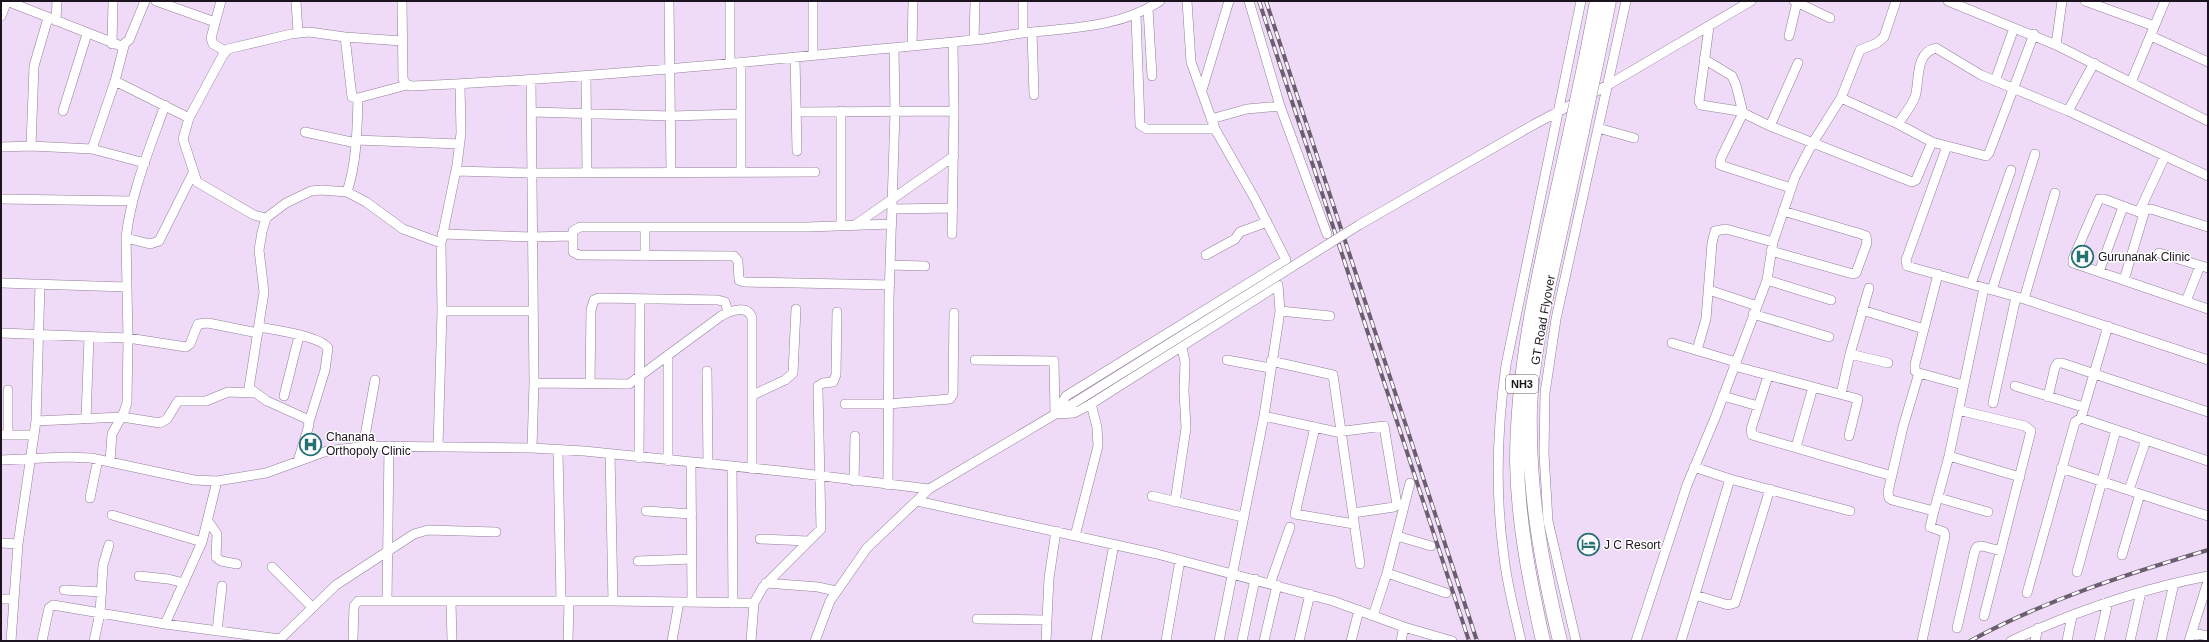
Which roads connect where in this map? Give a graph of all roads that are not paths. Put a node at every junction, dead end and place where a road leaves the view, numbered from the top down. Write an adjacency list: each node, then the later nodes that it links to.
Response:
1 (7, 1): 32 (street); 34 (street)
2 (57, 1): 34 (street)
3 (113, 1): 49 (street)
4 (145, 1): 51 (street)
5 (156, 1): 35 (street)
6 (221, 1): 35 (street)
7 (296, 1): 40 (street)
8 (402, 1): 47 (street)
9 (669, 1): 64 (street)
10 (730, 1): 61 (street)
11 (813, 1): 56 (street)
12 (913, 1): 52 (street)
13 (975, 1): 46 (street)
14 (1023, 1): 39 (street)
15 (1160, 1): 30 (street)
16 (1187, 1): 75 (street)
17 (1229, 1): 75 (street)
18 (1249, 1): 80 (street)
19 (1581, 1): 84 (street)
20 (1597, 1): 55 (highway, GT Road Flyover / NH3)
21 (1609, 1): 55 (highway, GT Road Flyover / NH3)
22 (1626, 1): 73 (street)
23 (1751, 1): 37 (street)
24 (1896, 1): 78 (street)
25 (1948, 1): 38 (street)
26 (2062, 1): 50 (street)
27 (2085, 1): 36 (street)
28 (1796, 2): 33 (street); 43 (street)
29 (2163, 2): 36 (street)
30 (1148, 9): 31 (street); 65 (street)
31 (1136, 15): 39 (street); 99 (street)
32 (1, 16)
33 (1830, 18)
34 (52, 20): 41 (street); 107 (street)
35 (215, 22): 54 (street)
36 (2154, 26): 44 (street)
37 (1709, 27): 58 (street); 73 (street)
38 (2014, 28): 42 (street); 69 (street)
39 (1027, 32): 46 (street); 76 (street)
40 (298, 33): 45 (street); 54 (street)
41 (87, 34): 49 (street); 81 (street)
42 (2034, 34): 50 (street); 74 (street)
43 (1789, 36)
44 (2151, 36): 60 (street); 70 (street)
45 (345, 37): 47 (street); 77 (street)
46 (974, 40): 48 (street)
47 (402, 41): 72 (street)
48 (953, 42): 52 (street); 83 (street)
49 (112, 44): 51 (street)
50 (2056, 44): 63 (street)
51 (124, 46): 67 (street)
52 (912, 46): 53 (street)
53 (894, 48): 56 (street); 88 (street)
54 (226, 51): 93 (street)
55 (1592, 54): 100 (highway, GT Road Flyover / NH3, bridge)
56 (813, 55): 57 (street)
57 (796, 57): 59 (street); 87 (street)
58 (1704, 59): 89 (street); 89 (street)
59 (741, 62): 61 (street); 91 (street)
60 (2208, 62)
61 (730, 63): 64 (street)
62 (1798, 63): 97 (street)
63 (2094, 63): 70 (street); 85 (street)
64 (671, 68): 66 (street); 92 (street)
65 (1152, 76)
66 (586, 77): 68 (street); 90 (street)
67 (115, 81): 79 (street); 110 (street)
68 (531, 81): 71 (street); 86 (street)
69 (1996, 81): 74 (street); 96 (street)
70 (2131, 82): 95 (street)
71 (460, 84): 72 (street); 105 (street)
72 (407, 85): 77 (street)
73 (1608, 85): 84 (street); 98 (street)
74 (2012, 88): 85 (street); 108 (street)
75 (1202, 90): 94 (street)
76 (1034, 95)
77 (358, 98): 103 (street)
78 (1841, 98): 96 (street); 106 (street)
79 (165, 105): 93 (street); 115 (street)
80 (1280, 106): 94 (street); 144 (street)
81 (63, 111)
82 (841, 111): 87 (street); 88 (street); 140 (street)
83 (954, 111): 88 (street); 113 (street)
84 (1559, 111): 229 (street, bridge); 384 (street)
85 (2068, 111): 114 (street)
86 (532, 112): 90 (street); 122 (street)
87 (798, 112): 111 (street)
88 (895, 112): 128 (street)
89 (1743, 112): 97 (street); 125 (street)
90 (587, 114): 92 (street); 123 (street)
91 (741, 114): 92 (street); 119 (street)
92 (671, 116): 118 (street)
93 (189, 118): 121 (street)
94 (1211, 119): 99 (street)
95 (2208, 121)
96 (1898, 124): 104 (street)
97 (1770, 126): 106 (street)
98 (1598, 128): 102 (street); 387 (street)
99 (1215, 129): 137 (street)
100 (1576, 130): 385 (highway, GT Road Flyover / NH3); 386 (highway, GT Road Flyover / NH3)
101 (304, 132): 103 (street)
102 (1634, 138)
103 (356, 142): 105 (street); 126 (street)
104 (1932, 142): 106 (street); 108 (street)
105 (460, 144): 117 (street)
106 (1812, 144): 125 (street)
107 (31, 146): 109 (street); 110 (street)
108 (1948, 146): 157 (street)
109 (1, 147)
110 (92, 149): 115 (street)
111 (797, 151)
112 (2035, 154): 166 (street)
113 (954, 156): 128 (street); 132 (street)
114 (2165, 156): 124 (street); 135 (street)
115 (144, 163): 130 (street)
116 (2011, 170): 162 (street)
117 (456, 171): 122 (street); 148 (street)
118 (671, 172): 119 (street); 123 (street)
119 (741, 172): 120 (street)
120 (815, 172)
121 (193, 173): 136 (street); 147 (street)
122 (531, 173): 123 (street); 146 (street)
123 (586, 173)
124 (2208, 176)
125 (1791, 188): 134 (street)
126 (347, 192): 136 (street); 148 (street)
127 (2055, 193): 168 (street)
128 (892, 198): 133 (street); 139 (street)
129 (1, 199): 130 (street)
130 (132, 201): 147 (street)
131 (2123, 207): 135 (street); 156 (street); 156 (street)
132 (953, 208): 133 (street); 143 (street)
133 (892, 209): 138 (street)
134 (1783, 211): 149 (street); 149 (street)
135 (2142, 213): 142 (street); 159 (street)
136 (266, 218): 185 (street)
137 (1267, 222): 151 (street); 229 (street)
138 (892, 224): 139 (street); 153 (street)
139 (854, 225): 140 (street)
140 (841, 226): 141 (street)
141 (645, 227): 145 (street); 152 (street)
142 (2208, 227)
143 (952, 234)
144 (1327, 234)
145 (571, 236): 146 (street); 152 (street)
146 (532, 237): 148 (street); 177 (street)
147 (126, 238): 164 (street)
148 (442, 238): 174 (street)
149 (1772, 247): 158 (street); 167 (street)
150 (2159, 253): 155 (street)
151 (1206, 255)
152 (645, 256): 163 (street)
153 (890, 265): 154 (street); 163 (street)
154 (925, 266)
155 (2204, 267): 171 (street)
156 (2099, 272): 159 (street)
157 (1938, 274): 162 (street); 184 (street)
158 (1767, 280): 170 (street); 175 (street)
159 (2124, 280): 171 (street)
160 (1, 283): 161 (street)
161 (40, 284): 164 (street); 187 (street)
162 (1971, 284): 166 (street)
163 (890, 285): 223 (street)
164 (127, 287): 191 (street)
165 (1869, 288): 176 (street)
166 (1988, 289): 168 (street); 211 (street)
167 (1709, 290): 175 (street); 194 (street)
168 (2020, 298): 183 (street); 221 (street)
169 (640, 300): 179 (street); 206 (street); 210 (street)
170 (1831, 300)
171 (2186, 301): 173 (street)
172 (796, 309): 218 (street)
173 (2208, 309)
174 (442, 310): 177 (street); 246 (street)
175 (1755, 310): 190 (street); 202 (street)
176 (1862, 310): 184 (street); 195 (street)
177 (533, 311): 209 (street)
178 (1280, 311): 182 (street); 193 (street); 201 (street)
179 (728, 312): 196 (street); 218 (street)
180 (837, 312): 266 (street)
181 (954, 313): 223 (street)
182 (1330, 316)
183 (2108, 326): 199 (street); 205 (street)
184 (1924, 329): 204 (street)
185 (259, 330): 188 (street); 191 (street); 215 (street)
186 (1, 333): 187 (street)
187 (39, 335): 189 (street); 234 (street)
188 (299, 336): 217 (street); 235 (street)
189 (88, 337): 191 (street); 233 (street)
190 (1828, 337)
191 (128, 338): 231 (street)
192 (1672, 343): 194 (street)
193 (1182, 347): 224 (street); 283 (street)
194 (1697, 350): 202 (street)
195 (1850, 354): 200 (street); 216 (street)
196 (668, 355): 206 (street); 258 (street)
197 (975, 360): 229 (street)
198 (1227, 360): 201 (street)
199 (2208, 360)
200 (1888, 363)
201 (1271, 364): 230 (street); 238 (street)
202 (1735, 364): 207 (street); 219 (street)
203 (708, 371): 261 (street)
204 (1919, 373): 211 (street); 267 (street)
205 (2093, 373): 220 (street); 226 (street); 228 (street)
206 (640, 376): 210 (street); 253 (street)
207 (1768, 376): 213 (street); 225 (street)
208 (375, 380): 245 (street)
209 (534, 383): 210 (street); 248 (street)
210 (590, 384)
211 (1963, 385): 227 (street)
212 (2015, 386): 220 (street)
213 (1813, 387): 216 (street); 247 (street)
214 (8, 390): 239 (street)
215 (254, 393): 231 (street); 235 (street)
216 (1841, 394): 242 (street)
217 (284, 396)
218 (753, 396): 265 (street)
219 (1723, 396): 225 (street); 263 (street)
220 (2048, 397): 226 (street)
221 (1993, 402)
222 (845, 404): 223 (street)
223 (888, 404): 274 (street)
224 (1091, 404): 229 (street); 298 (street)
225 (1758, 406): 247 (street)
226 (2083, 407): 232 (street)
227 (1958, 410): 251 (street); 268 (street)
228 (2208, 412)
229 (1055, 414): 275 (street)
230 (1264, 416): 236 (street); 292 (street)
231 (122, 417): 233 (street); 256 (street)
232 (2081, 418): 237 (street); 264 (street)
233 (86, 419): 234 (street)
234 (36, 421): 240 (street)
235 (309, 422): 257 (street)
236 (1315, 427): 238 (street); 294 (street)
237 (2116, 430): 243 (street); 272 (street)
238 (1342, 432): 288 (street); 288 (street)
239 (4, 435): 240 (street)
240 (34, 435): 252 (street)
241 (855, 436): 271 (street)
242 (1849, 436)
243 (2146, 440): 259 (street); 277 (street)
244 (389, 446): 245 (street); 246 (street); 308 (street)
245 (363, 447): 257 (street)
246 (438, 447): 248 (street)
247 (1796, 447): 267 (street)
248 (532, 448): 249 (street)
249 (558, 450): 250 (street); 341 (street)
250 (610, 454): 253 (street); 342 (street)
251 (1949, 456): 268 (street); 281 (street)
252 (32, 458): 254 (street); 255 (street); 304 (street)
253 (639, 458): 258 (street)
254 (98, 459): 256 (street); 280 (street)
255 (1, 460)
256 (110, 461): 270 (street)
257 (298, 461): 270 (street)
258 (668, 461): 260 (street)
259 (2208, 461)
260 (692, 463): 261 (street); 290 (street)
261 (708, 464): 262 (street)
262 (732, 466): 265 (street); 347 (street)
263 (1694, 467): 269 (street); 388 (street)
264 (2061, 468): 272 (street); 334 (street)
265 (752, 469): 266 (street)
266 (820, 476): 271 (street); 301 (street)
267 (1892, 476): 286 (street)
268 (2020, 478): 309 (street)
269 (1730, 479): 276 (street); 337 (street)
270 (217, 481): 293 (street)
271 (854, 481): 274 (street)
272 (2103, 481): 277 (street); 317 (street)
273 (1410, 483): 299 (street)
274 (888, 485): 275 (street)
275 (929, 489): 282 (street)
276 (1770, 489): 285 (street); 337 (street)
277 (2128, 490): 278 (street)
278 (2140, 494): 291 (street); 310 (street)
279 (1152, 496): 283 (street)
280 (90, 498)
281 (1939, 498): 286 (street); 287 (street)
282 (917, 501): 296 (street); 330 (street)
283 (1175, 502): 292 (street)
284 (646, 511): 290 (street)
285 (1850, 511)
286 (1934, 511): 390 (street)
287 (1988, 512)
288 (1353, 513): 294 (street)
289 (112, 514): 302 (street)
290 (692, 514): 311 (street)
291 (2208, 516)
292 (1243, 517): 319 (street)
293 (208, 520): 302 (street); 314 (street)
294 (1354, 524): 315 (street)
295 (1290, 527): 327 (street)
296 (1056, 531): 298 (street); 356 (street)
297 (496, 532): 308 (street)
298 (1075, 536): 305 (street)
299 (1397, 536): 307 (street); 318 (street)
300 (760, 539): 301 (street)
301 (808, 541): 325 (street)
302 (202, 542): 324 (street)
303 (1, 543): 304 (street)
304 (18, 544): 339 (street)
305 (1114, 544): 312 (street); 375 (street)
306 (109, 545): 331 (street)
307 (1431, 546)
308 (388, 550): 340 (street); 349 (street)
309 (2001, 551): 353 (street); 359 (street)
310 (2122, 555)
311 (692, 559): 313 (street); 345 (street)
312 (1180, 560): 319 (street); 376 (street)
313 (638, 561)
314 (236, 564)
315 (1360, 564)
316 (272, 567): 349 (street)
317 (2077, 572)
318 (1387, 573): 332 (street); 352 (street)
319 (1232, 574): 322 (street); 377 (street)
320 (139, 576): 324 (street)
321 (2208, 576): 326 (street)
322 (1255, 579): 327 (street); 378 (street)
323 (2208, 581): 335 (street)
324 (184, 583): 357 (street)
325 (766, 583): 330 (street); 348 (street)
326 (2174, 583): 333 (street); 396 (street)
327 (1274, 584): 336 (street); 379 (street)
328 (222, 586): 361 (street)
329 (64, 590): 331 (street)
330 (836, 591): 373 (street)
331 (102, 592): 351 (street)
332 (1446, 592)
333 (2142, 592): 346 (street); 395 (street)
334 (2027, 593)
335 (2206, 593): 363 (street)
336 (1310, 594): 350 (street); 380 (street)
337 (1694, 595): 389 (street)
338 (1, 599): 339 (street)
339 (14, 599): 366 (street)
340 (387, 600): 343 (street); 364 (street)
341 (565, 601): 342 (street); 343 (street); 370 (street)
342 (613, 601): 344 (street)
343 (451, 602): 369 (street)
344 (680, 602): 345 (street); 371 (street)
345 (692, 602): 347 (street)
346 (2108, 602): 354 (street); 394 (street)
347 (733, 603): 348 (street)
348 (754, 603): 372 (street)
349 (312, 607): 365 (street)
350 (1359, 610): 352 (street); 381 (street)
351 (100, 613): 357 (street); 367 (street); 368 (street)
352 (1373, 616): 358 (street)
353 (1984, 616)
354 (2072, 616): 360 (street); 393 (street)
355 (977, 619): 356 (street)
356 (1047, 620): 374 (street)
357 (165, 624): 361 (street)
358 (1404, 627): 382 (street); 383 (street)
359 (1957, 628)
360 (2038, 628): 391 (street); 392 (street)
361 (217, 631): 365 (street)
362 (2208, 636): 363 (street)
363 (2191, 637)
364 (353, 638)
365 (279, 640)
366 (11, 641)
367 (42, 641)
368 (94, 641)
369 (452, 641)
370 (568, 641)
371 (672, 641)
372 (751, 641)
373 (815, 641)
374 (1046, 641)
375 (1096, 641)
376 (1166, 641)
377 (1219, 641)
378 (1242, 641)
379 (1264, 641)
380 (1299, 641)
381 (1351, 641)
382 (1401, 641)
383 (1449, 641)
384 (1521, 641)
385 (1543, 641)
386 (1560, 641)
387 (1576, 641)
388 (1636, 641)
389 (1681, 641)
390 (1922, 641)
391 (2011, 641)
392 (2036, 641)
393 (2067, 641)
394 (2099, 641)
395 (2130, 641)
396 (2161, 641)

